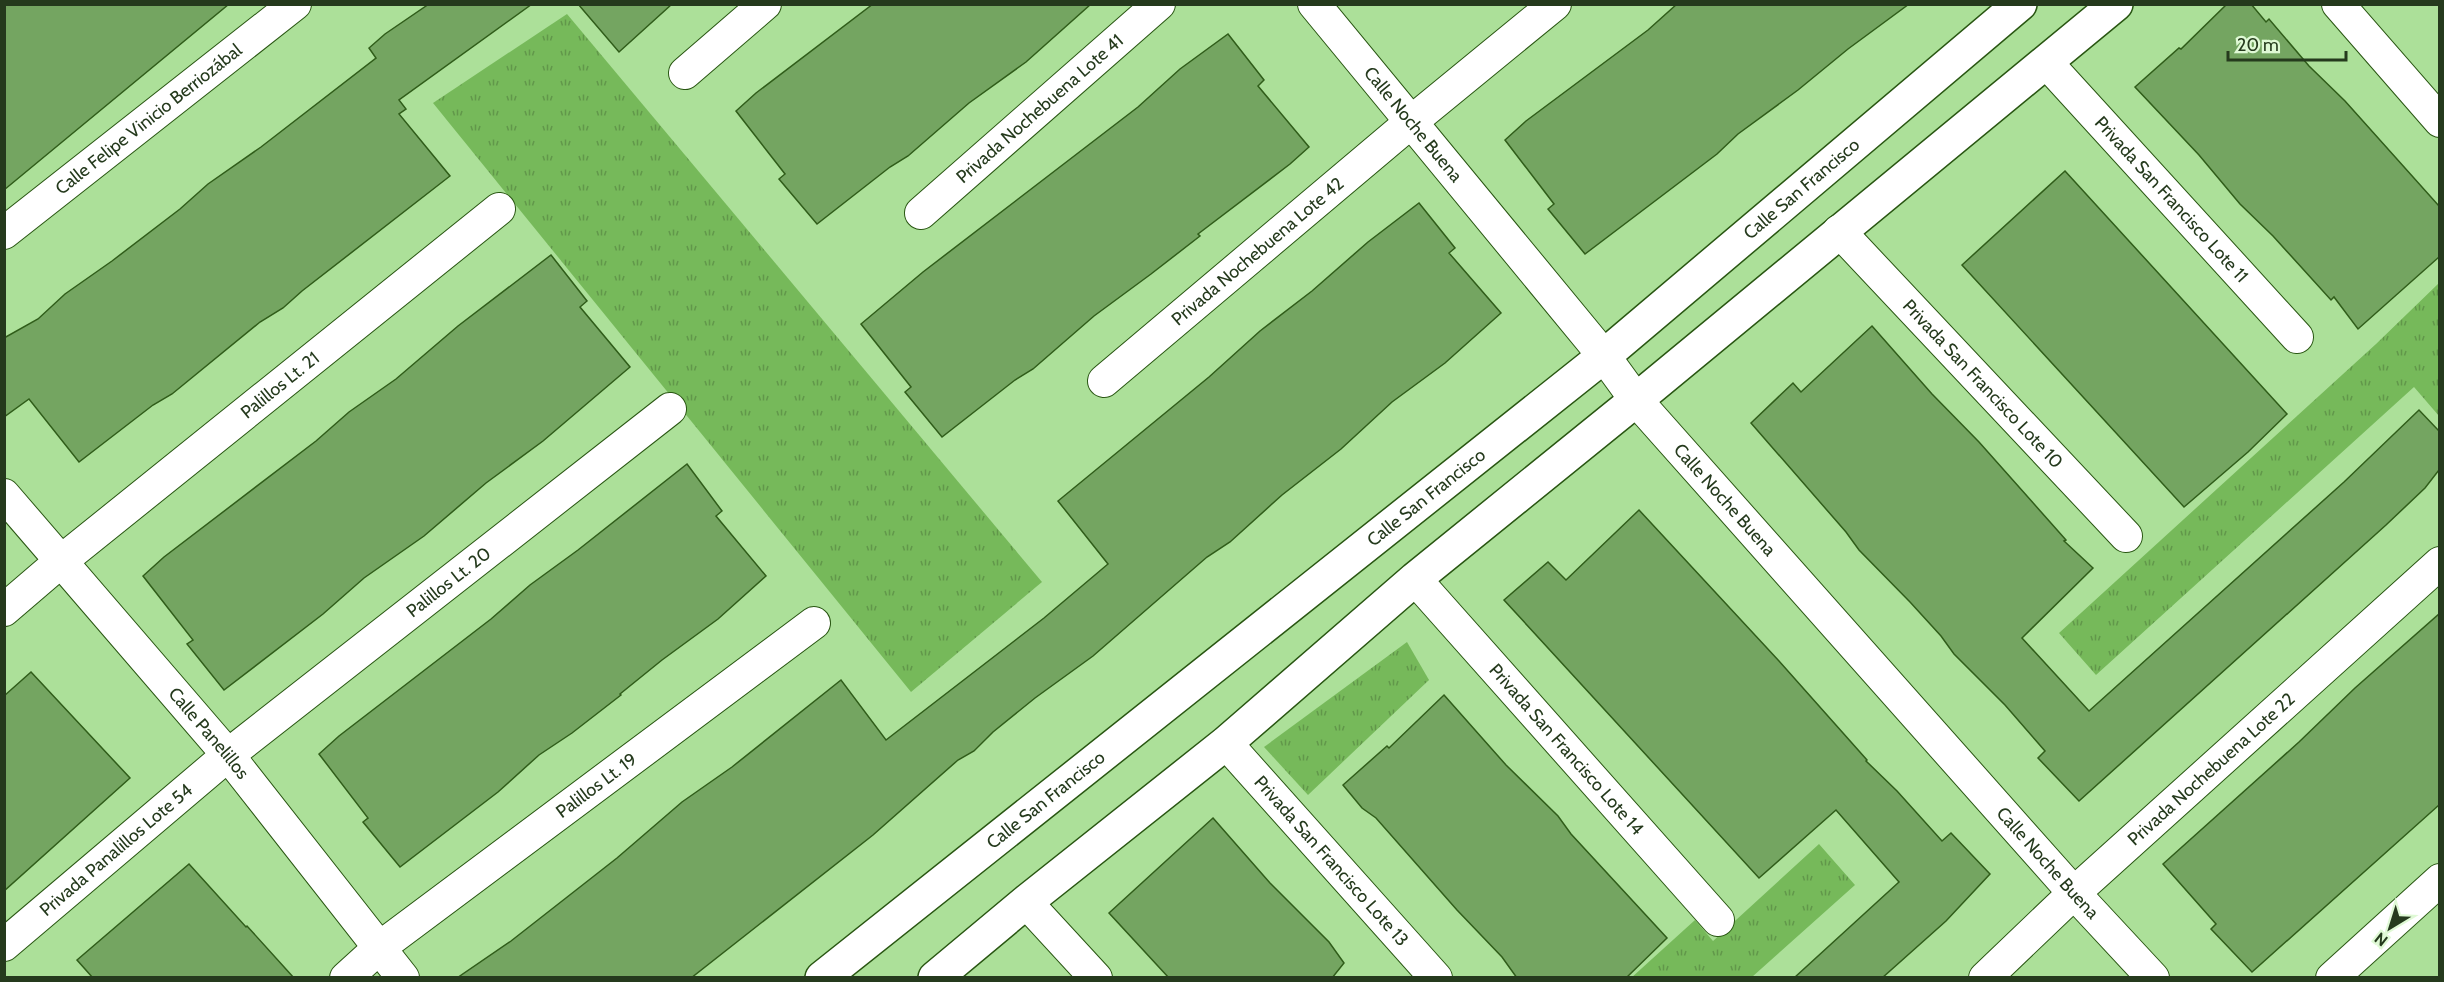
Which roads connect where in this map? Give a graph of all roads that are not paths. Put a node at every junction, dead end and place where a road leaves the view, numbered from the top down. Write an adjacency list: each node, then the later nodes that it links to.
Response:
1 (295, 4): 16 (street, Calle Felipe Vinicio Berriozábal)
2 (765, 4): 10 (street)
3 (1159, 4): 14 (street, Privada Nochebuena Lote 41)
4 (1314, 4): 12 (street, Calle Noche Buena)
5 (1555, 4): 12 (street, Privada Nochebuena Lote 42)
6 (2020, 4): 18 (street, Calle San Francisco)
7 (2116, 4): 9 (street)
8 (2338, 4): 11 (street)
9 (2046, 62): 15 (street); 17 (street, Privada San Francisco Lote 11)
10 (685, 73)
11 (2439, 121)
12 (1411, 122): 18 (street, Calle Noche Buena); 19 (street, Privada Nochebuena Lote 42)
13 (499, 209): 24 (street, Palillos Lt. 21)
14 (921, 213)
15 (1839, 231): 20 (street); 23 (street, Privada San Francisco Lote 10)
16 (4, 233)
17 (2297, 337)
18 (1604, 356): 20 (street, Calle Noche Buena); 39 (street, Calle San Francisco)
19 (1104, 381)
20 (1636, 400): 26 (street); 32 (street, Calle Noche Buena)
21 (670, 409): 30 (street, Palillos Lt. 20)
22 (4, 495): 24 (street, Calle Panelillos)
23 (2126, 536)
24 (60, 562): 27 (street, Palillos Lt. 21); 30 (street, Calle Panelillos)
25 (2439, 563): 32 (street, Privada Nochebuena Lote 22)
26 (1416, 579): 29 (street); 34 (street, Privada San Francisco Lote 14)
27 (4, 610)
28 (814, 623): 36 (street, Palillos Lt. 19)
29 (1226, 743): 33 (street); 42 (street, Privada San Francisco Lote 13)
30 (228, 755): 35 (street, Privada Panalillos Lote 54); 36 (street, Calle Panelillos)
31 (2439, 880): 45 (street)
32 (2074, 893): 43 (street, Privada Nochebuena Lote 22); 44 (street, Calle Noche Buena)
33 (1026, 902): 40 (street); 41 (street)
34 (1718, 920)
35 (4, 945)
36 (379, 948): 37 (street, Palillos Lt. 19); 38 (street, Calle Panelillos)
37 (346, 978)
38 (403, 978)
39 (822, 978)
40 (935, 978)
41 (1096, 978)
42 (1436, 978)
43 (1985, 978)
44 (2153, 978)
45 (2332, 978)

